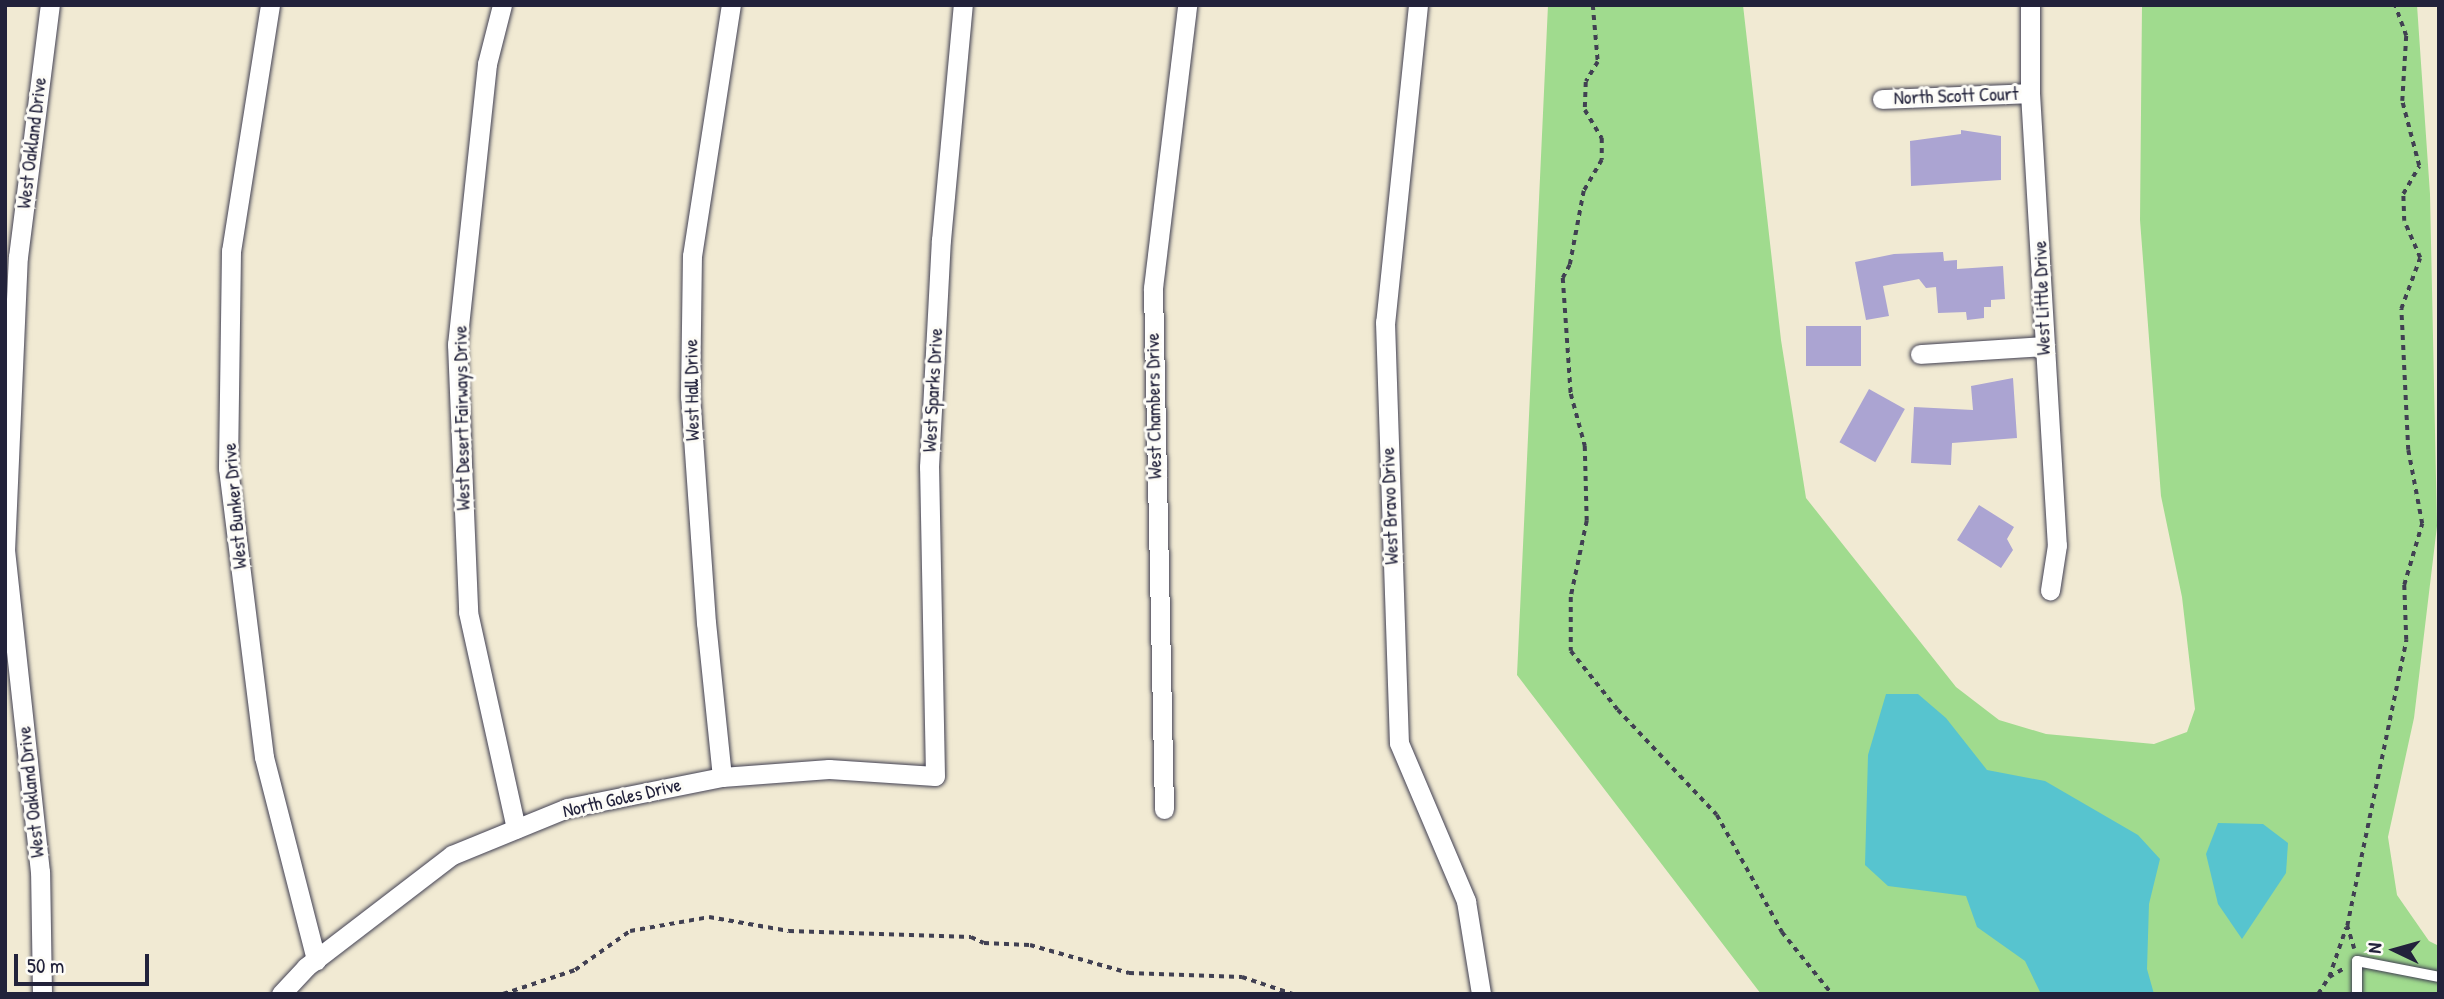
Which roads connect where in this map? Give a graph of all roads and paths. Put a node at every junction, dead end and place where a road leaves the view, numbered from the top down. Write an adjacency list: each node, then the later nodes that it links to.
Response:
1 (50, 5): 25 (street, West Oakland Drive)
2 (270, 5): 21 (street, West Bunker Drive)
3 (502, 5): 19 (street, West Desert Fairways Drive)
4 (731, 5): 17 (street, West Hall Drive)
5 (963, 5): 16 (street, West Sparks Drive)
6 (1187, 5): 18 (street, West Chambers Drive)
7 (1418, 5): 29 (street, West Bravo Drive)
8 (1593, 5): 30 (path)
9 (2030, 5): 11 (street, West Little Drive)
10 (2395, 5): 20 (path)
11 (2030, 93): 12 (street, North Scott Court); 13 (street, West Little Drive)
12 (1882, 99)
13 (2043, 346): 14 (street); 15 (street, West Little Drive)
14 (1920, 354)
15 (2050, 590)
16 (935, 776): 17 (street, North Goles Drive)
17 (722, 777): 19 (street, North Goles Drive)
18 (1164, 810)
19 (516, 829): 21 (street, North Goles Drive)
20 (2347, 926): 22 (path); 23 (path)
21 (316, 960): 26 (street, North Goles Drive)
22 (2357, 961): 23 (path); 24 (lane); 32 (lane)
23 (2329, 977): 31 (path)
24 (2439, 977)
25 (42, 994)
26 (281, 994)
27 (503, 994): 28 (path)
28 (1293, 994)
29 (1481, 994)
30 (1832, 994)
31 (2318, 994)
32 (2357, 994)

